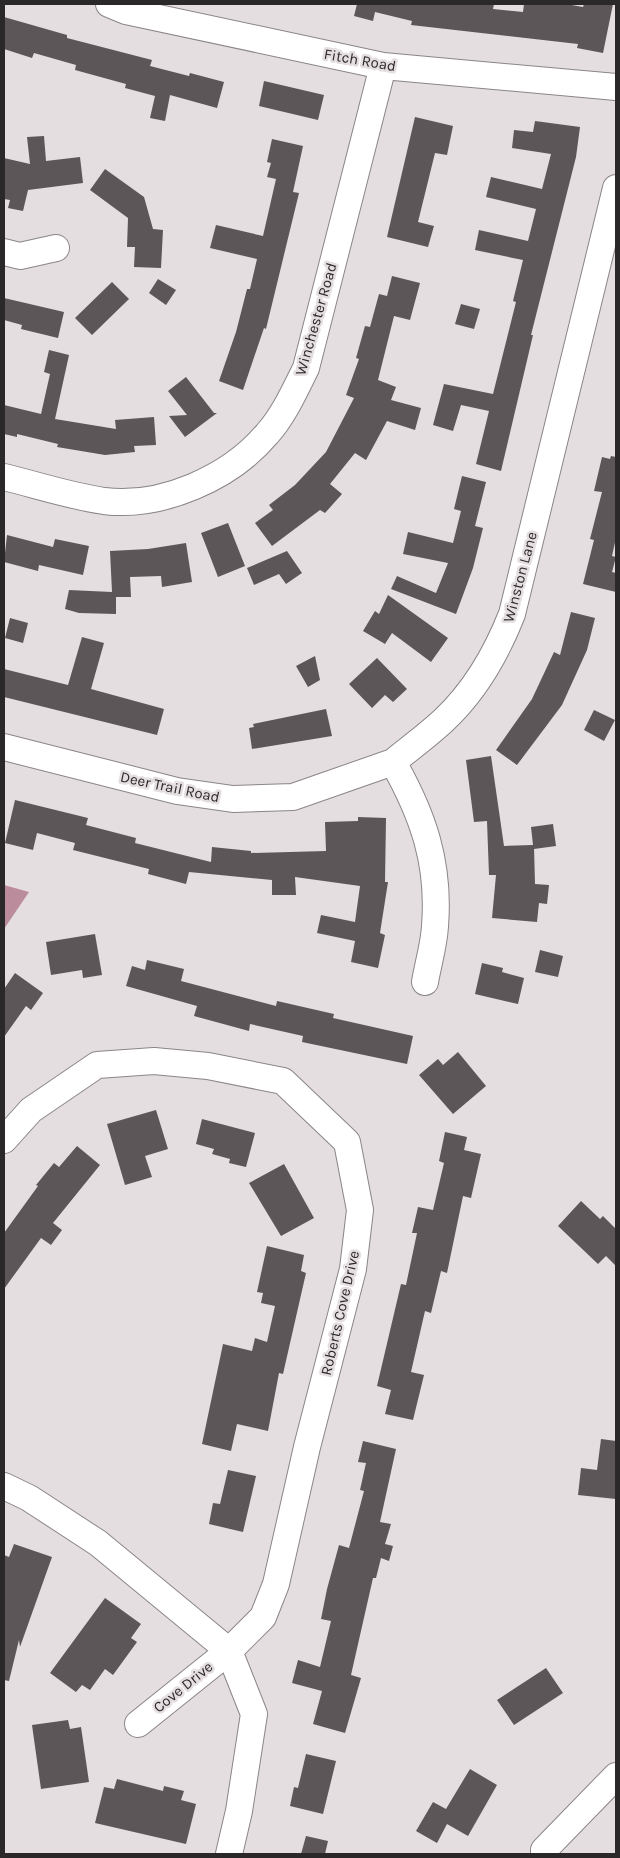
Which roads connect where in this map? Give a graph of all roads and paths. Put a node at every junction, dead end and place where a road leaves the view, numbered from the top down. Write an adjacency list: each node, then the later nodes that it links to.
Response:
1 (108, 4): 2 (street, Fitch Road)
2 (383, 66): 3 (street, Fitch Road); 7 (street, Winchester Road)
3 (616, 87)
4 (616, 188): 9 (street, Winston Lane)
5 (56, 248): 6 (street)
6 (4, 252)
7 (4, 477)
8 (4, 747): 9 (street, Deer Trail Road)
9 (393, 762): 10 (street)
10 (425, 982)
11 (4, 1140): 13 (street, Roberts Cove Drive)
12 (4, 1486): 13 (street)
13 (229, 1651): 14 (street, Cove Drive); 16 (street)
14 (138, 1724)
15 (616, 1776): 17 (street)
16 (229, 1854)
17 (544, 1854)

